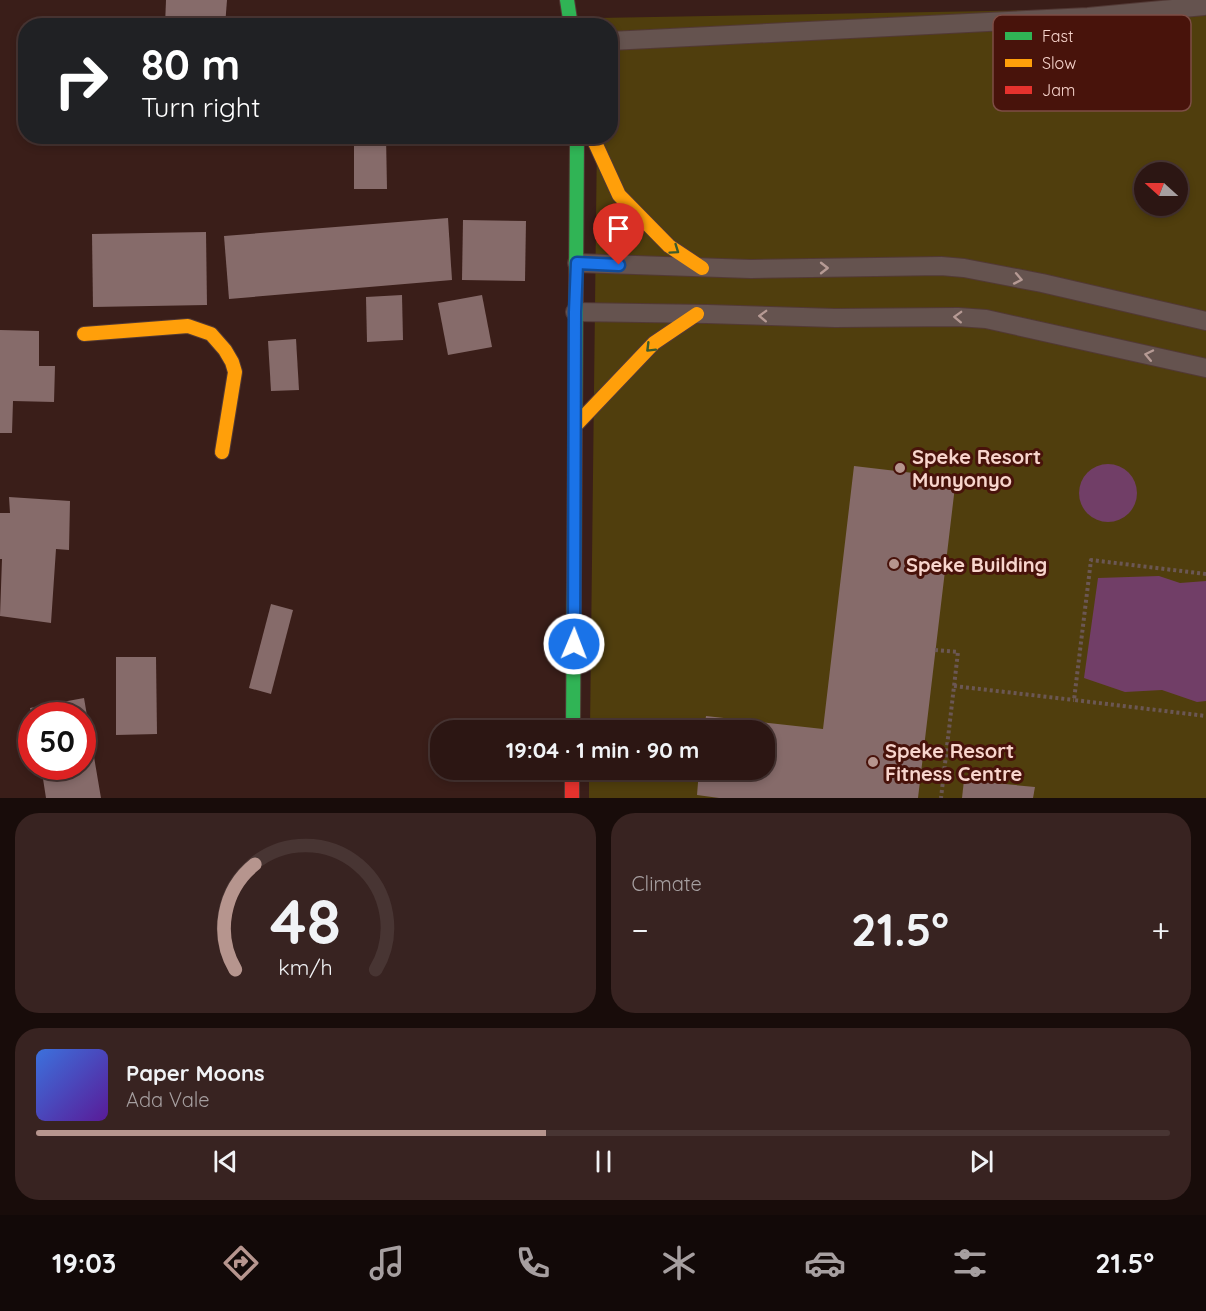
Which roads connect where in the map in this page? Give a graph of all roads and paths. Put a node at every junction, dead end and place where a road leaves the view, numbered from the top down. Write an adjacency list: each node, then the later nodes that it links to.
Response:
1 (567, 0): 4 (main road)
2 (1206, 4): 3 (lane)
3 (1109, 15)
4 (570, 18)
5 (993, 22): 6 (lane)
6 (618, 41)
7 (577, 144): 9 (main road)
8 (596, 144): 10 (main road, one-way to 10)
9 (577, 263): 10 (lane); 11 (main road)
10 (702, 268): 13 (lane, one-way to 13)
11 (575, 312): 12 (lane); 16 (main road)
12 (697, 314): 15 (lane, one-way to 12); 16 (main road, one-way to 16)
13 (1206, 321)
14 (84, 334): 17 (main road)
15 (1206, 368)
16 (576, 426): 23 (main road)
17 (222, 452)
18 (1206, 574): 21 (path)
19 (935, 650): 20 (path)
20 (954, 686): 21 (path); 26 (path)
21 (1074, 700): 22 (path)
22 (1206, 716)
23 (573, 720)
24 (573, 780): 25 (main road)
25 (572, 798)
26 (941, 798)

